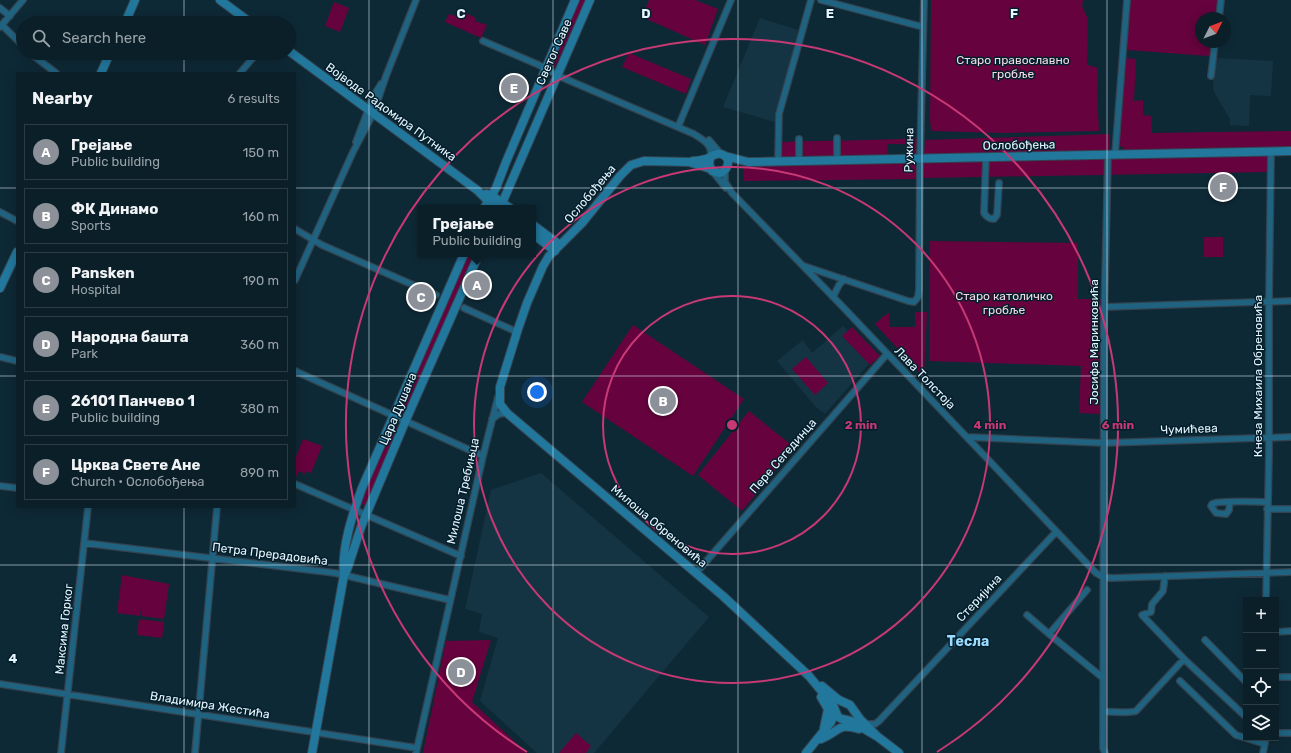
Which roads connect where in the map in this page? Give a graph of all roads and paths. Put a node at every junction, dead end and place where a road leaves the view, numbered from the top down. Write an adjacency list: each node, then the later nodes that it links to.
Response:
1 (23, 0): 15 (street)
2 (135, 0): 16 (street)
3 (220, 0): 17 (street)
4 (416, 0): 33 (street)
5 (575, 0): 27 (street, Светог Саве)
6 (590, 0): 31 (street, Светог Саве)
7 (731, 0): 34 (street)
8 (811, 0): 46 (street)
9 (820, 0): 19 (street)
10 (924, 0): 19 (street, Ружина)
11 (1127, 0): 41 (street, Јосифа Маринковића)
12 (1221, 0): 14 (street)
13 (0, 8): 15 (street)
14 (1220, 12)
15 (10, 16): 18 (street)
16 (127, 16)
17 (242, 16)
18 (1, 26): 20 (street)
19 (923, 26): 44 (street, Ружина)
20 (16, 40)
21 (483, 41): 27 (street)
22 (1214, 48): 32 (street)
23 (296, 56): 33 (street, Војводе Радомира Путника)
24 (39, 60): 28 (street)
25 (107, 60): 29 (street)
26 (251, 60): 30 (street)
27 (546, 68): 31 (street); 54 (street, Светог Саве)
28 (55, 72)
29 (101, 72)
30 (241, 72)
31 (557, 75): 34 (street); 56 (street, Светог Саве)
32 (1211, 76)
33 (370, 112): 54 (street, Војводе Радомира Путника); 62 (street)
34 (678, 127): 35 (street)
35 (694, 134): 40 (street); 42 (street)
36 (837, 138): 45 (street)
37 (800, 139): 47 (street)
38 (1271, 152): 39 (street, Ослобођења); 41 (street, Ослобођења); 73 (street, Кнеза Михаила Обреновића)
39 (1291, 152)
40 (723, 155): 42 (street); 49 (street, Ослобођења); 51 (street)
41 (1112, 155): 43 (street, Ослобођења); 75 (street, Јосифа Маринковића)
42 (711, 157): 48 (street); 50 (street)
43 (986, 157): 44 (street, Ослобођења); 52 (street)
44 (920, 159): 45 (street, Ослобођења); 69 (street, Ружина)
45 (838, 160): 47 (street, Ослобођења)
46 (778, 161): 47 (street, Ослобођења); 49 (street, Ослобођења)
47 (799, 161)
48 (689, 162): 50 (street, Ослобођења); 63 (street, Ослобођења)
49 (748, 162): 51 (street, Ослобођења)
50 (712, 170): 51 (street); 53 (street, Лава Толстоја)
51 (725, 170): 53 (street, Лава Толстоја)
52 (999, 182)
53 (732, 193): 67 (street, Лава Толстоја)
54 (488, 201): 55 (street, Војводе Радомира Путника)
55 (498, 205)
56 (500, 205)
57 (0, 212): 58 (street)
58 (16, 220)
59 (536, 228): 63 (street)
60 (296, 230): 62 (street)
61 (536, 236): 63 (street)
62 (313, 240): 68 (street); 71 (street)
63 (557, 248): 77 (street, Милоша Требињца)
64 (16, 254): 70 (street)
65 (463, 257): 84 (street, Цара Душана)
66 (478, 257): 86 (street, Цара Душана)
67 (803, 266): 69 (street); 72 (street, Лава Толстоја)
68 (296, 278)
69 (844, 279): 72 (street)
70 (0, 288)
71 (436, 295)
72 (833, 297): 78 (street, Лава Толстоја)
73 (1269, 301): 74 (street); 75 (street); 89 (street, Кнеза Михаила Обреновића)
74 (1291, 301)
75 (1104, 306): 90 (street, Јосифа Маринковића)
76 (464, 308): 77 (street)
77 (517, 332): 82 (street, Милоша Требињца)
78 (887, 354): 88 (street, Лава Толстоја); 109 (street, Пере Сегединца)
79 (0, 357): 80 (street)
80 (16, 361)
81 (296, 371): 84 (street)
82 (499, 393): 83 (street, Милоша Обреновића); 85 (street, Милоша Требињца)
83 (507, 413): 85 (street); 109 (street, Милоша Обреновића)
84 (393, 416): 86 (street); 101 (street, Цара Душана)
85 (492, 419): 91 (street, Милоша Требињца)
86 (405, 422): 91 (street); 102 (street, Цара Душана)
87 (1291, 437): 89 (street, Чумићева)
88 (967, 438): 90 (street, Чумићева); 103 (street, Лава Толстоја)
89 (1269, 438): 90 (street, Чумићева); 96 (street, Кнеза Михаила Обреновића)
90 (1104, 443): 112 (street, Јосифа Маринковића)
91 (483, 456): 105 (street, Милоша Требињца)
92 (296, 484): 101 (street)
93 (0, 486): 94 (street)
94 (16, 488)
95 (1230, 502): 96 (street)
96 (1268, 502): 99 (street, Кнеза Михаила Обреновића)
97 (88, 508): 104 (street, Максима Горког)
98 (217, 508): 106 (street)
99 (1267, 509): 100 (street); 107 (street, Кнеза Михаила Обреновића)
100 (1291, 509)
101 (354, 510): 102 (street); 110 (street, Цара Душана)
102 (366, 515): 105 (street); 110 (street, Цара Душана)
103 (1056, 532): 112 (street, Лава Толстоја); 138 (street, Стеријина)
104 (84, 542): 106 (street, Петра Прерадовића); 130 (street, Максима Горког)
105 (460, 556): 115 (street, Милоша Требињца)
106 (212, 558): 110 (street, Петра Прерадовића); 136 (street)
107 (1267, 572): 108 (street); 111 (street); 114 (street, Кнеза Михаила Обреновића)
108 (1291, 572)
109 (696, 573): 122 (street, Милоша Обреновића)
110 (344, 575): 115 (street, Петра Прерадовића); 139 (street, Цара Душана)
111 (1165, 576): 112 (street); 121 (street)
112 (1103, 577): 125 (street, Јосифа Маринковића)
113 (1087, 590): 119 (street)
114 (1266, 597)
115 (450, 600): 147 (street, Милоша Требињца)
116 (1027, 615): 119 (street)
117 (1291, 631): 118 (street)
118 (1279, 632)
119 (1050, 634): 125 (street)
120 (1205, 640): 126 (street)
121 (1184, 659): 134 (street); 135 (street)
122 (809, 676): 129 (street); 131 (street)
123 (1279, 677): 124 (street)
124 (1291, 677)
125 (1103, 678): 134 (street, Јосифа Маринковића)
126 (1243, 679)
127 (1180, 681): 144 (street)
128 (0, 684): 130 (street, Владимира Жестића)
129 (815, 684): 133 (street); 143 (street)
130 (68, 694): 136 (street, Владимира Жестића); 149 (street, Максима Горког)
131 (844, 702): 132 (street); 133 (street)
132 (853, 709): 137 (street); 138 (street)
133 (835, 710): 137 (street); 143 (street)
134 (1103, 712): 148 (street, Јосифа Маринковића)
135 (1243, 714)
136 (198, 715): 139 (street, Владимира Жестића); 150 (street)
137 (845, 720): 140 (street); 143 (street)
138 (865, 724): 145 (street)
139 (316, 732): 147 (street, Владимира Жестића); 151 (street, Цара Душана)
140 (870, 732): 143 (street); 145 (street)
141 (1291, 732): 142 (street)
142 (1279, 733)
143 (822, 735): 152 (street)
144 (1243, 736)
145 (878, 737): 153 (street)
146 (1266, 741): 155 (street)
147 (416, 750)
148 (1104, 750): 154 (street)
149 (61, 753)
150 (195, 753)
151 (312, 753)
152 (806, 753)
153 (899, 753)
154 (1098, 753)
155 (1263, 753)

